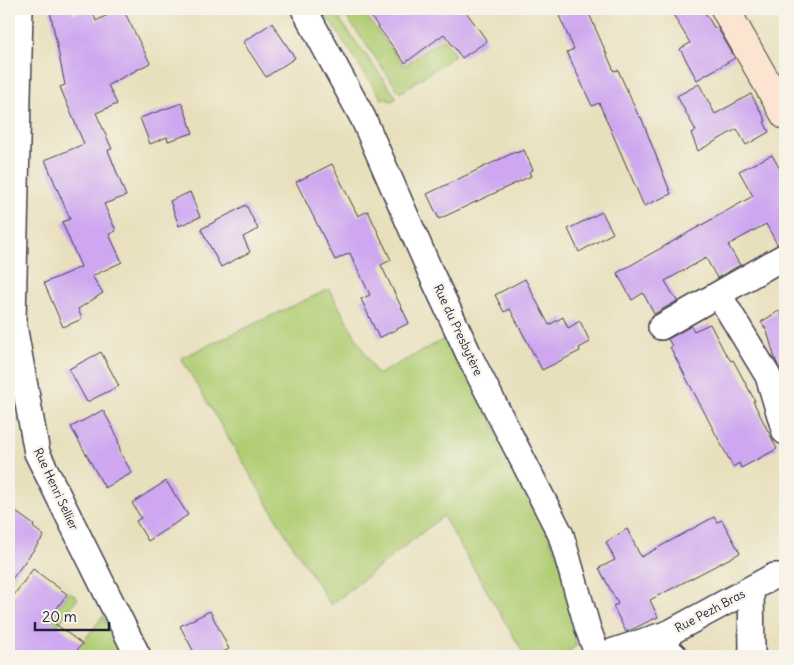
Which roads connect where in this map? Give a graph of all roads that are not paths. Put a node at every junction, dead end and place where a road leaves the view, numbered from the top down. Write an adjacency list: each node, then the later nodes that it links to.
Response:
1 (20, 9): 12 (street, Rue Henri Sellier)
2 (304, 9): 13 (street, Rue du Presbytère)
3 (725, 9): 4 (street)
4 (785, 114)
5 (785, 256): 6 (street)
6 (719, 295): 7 (street); 8 (street)
7 (661, 328)
8 (785, 432)
9 (785, 576): 10 (street, Rue Pezh Bras)
10 (752, 590): 11 (street, Rue Pezh Bras); 14 (street, Rue Pezh Bras)
11 (672, 645): 13 (street, Rue Pezh Bras)
12 (138, 656)
13 (598, 656)
14 (750, 656)

